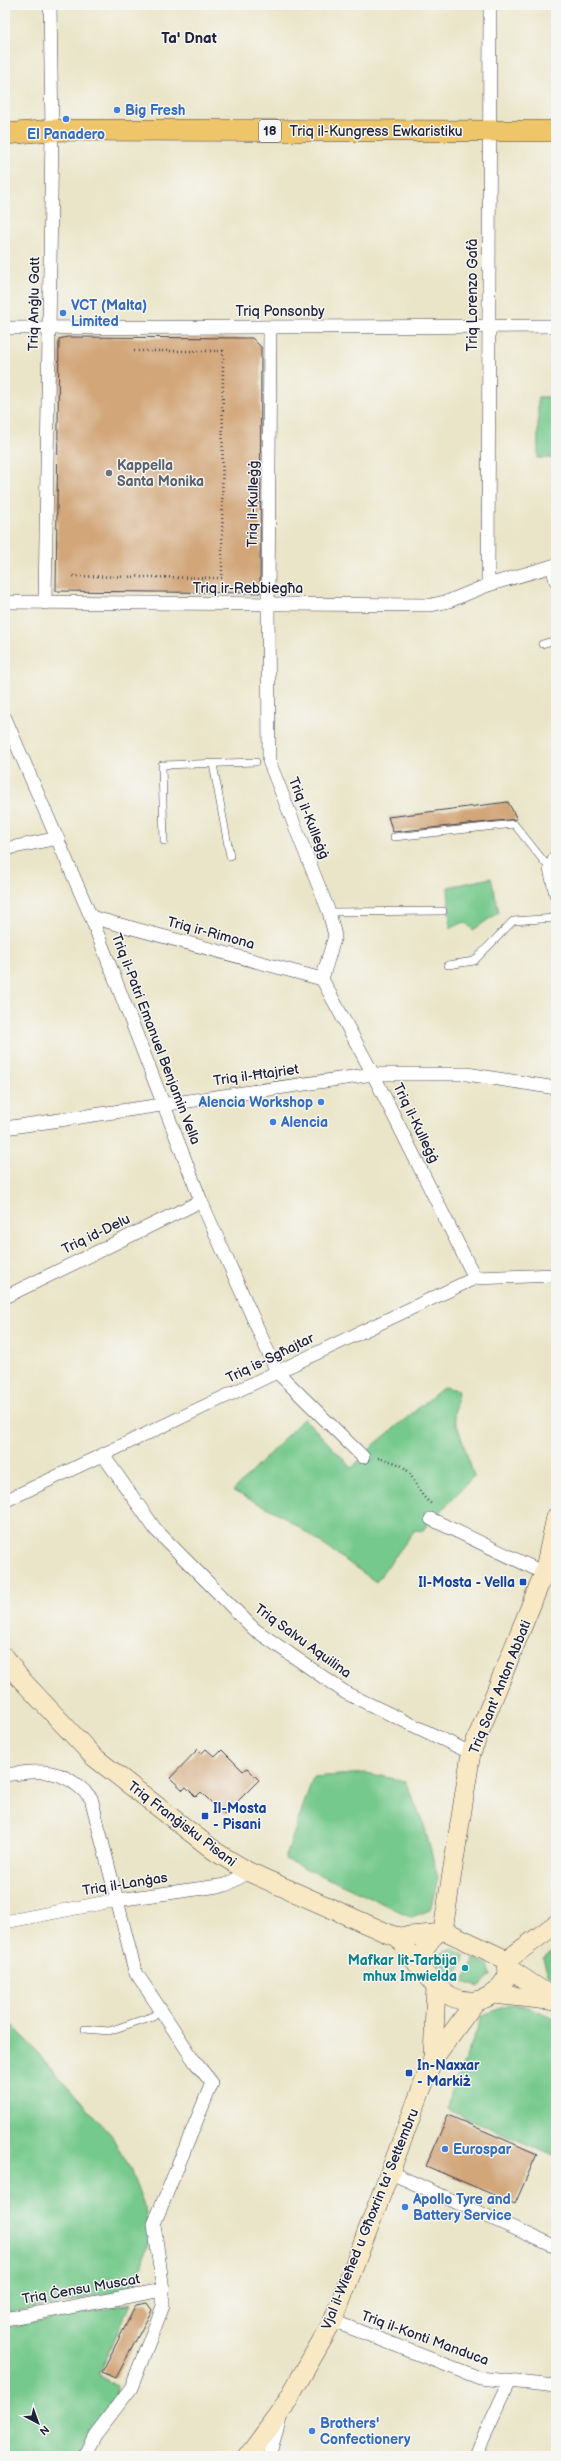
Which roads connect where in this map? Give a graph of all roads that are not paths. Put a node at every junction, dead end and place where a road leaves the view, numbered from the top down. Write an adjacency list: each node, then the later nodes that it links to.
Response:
1 (50, 5): 2 (lane); 4 (street, Triq Anġlu Gatt)
2 (57, 5)
3 (490, 5): 5 (street, Triq Lorenzo Gafà)
4 (52, 130): 5 (main road, Triq il-Kungress Ewkaristiku / 18); 7 (main road, Triq il-Kungress Ewkaristiku / 18); 10 (street, Triq Anġlu Gatt)
5 (488, 131): 6 (main road, Triq il-Kungress Ewkaristiku / 18); 8 (street, Triq Lorenzo Gafà)
6 (556, 131)
7 (5, 134)
8 (487, 326): 9 (street, Triq Ponsonby); 12 (street, Triq Ponsonby); 15 (street, Triq Lorenzo Gafà)
9 (556, 326)
10 (50, 327): 11 (street, Triq Ponsonby); 12 (street, Triq Ponsonby); 17 (street, Triq Anġlu Gatt)
11 (5, 328)
12 (270, 328): 18 (street, Triq il-Kulleġġ)
13 (554, 565): 14 (street); 15 (street, Triq ir-Rebbiegħa)
14 (556, 581)
15 (488, 585): 18 (street, Triq ir-Rebbiegħa)
16 (5, 602): 17 (street, Triq ir-Rebbiegħa)
17 (45, 602): 18 (street, Triq ir-Rebbiegħa)
18 (268, 604): 33 (street, Triq il-Kulleġġ)
19 (556, 640): 20 (lane)
20 (542, 644)
21 (5, 718): 25 (street, Triq il-Patri Emanuel Benjamin Vella)
22 (256, 762): 23 (lane)
23 (213, 764): 26 (lane); 28 (lane)
24 (394, 837): 30 (lane)
25 (58, 838): 27 (street); 34 (street, Triq il-Patri Emanuel Benjamin Vella)
26 (164, 841)
27 (5, 849)
28 (230, 856)
29 (556, 856): 30 (street)
30 (550, 869): 31 (street)
31 (556, 894)
32 (443, 911): 33 (lane)
33 (329, 912): 37 (street, Triq il-Kulleġġ)
34 (92, 917): 37 (street, Triq ir-Rimona); 40 (street, Triq il-Patri Emanuel Benjamin Vella)
35 (556, 918): 36 (lane)
36 (448, 965)
37 (322, 979): 38 (street, Triq il-Kulleġġ)
38 (373, 1074): 39 (street, Triq il-Ħtajriet); 40 (street, Triq il-Ħtajriet); 44 (street, Triq il-Kulleġġ)
39 (554, 1089)
40 (164, 1104): 41 (street, Triq il-Ħtajriet); 42 (street, Triq il-Patri Emanuel Benjamin Vella)
41 (5, 1128)
42 (201, 1201): 45 (street, Triq id-Delu); 46 (street, Triq il-Patri Emanuel Benjamin Vella)
43 (556, 1275): 44 (street, Triq is-Sgħajtar)
44 (475, 1278): 46 (street, Triq is-Sgħajtar)
45 (5, 1296)
46 (277, 1372): 47 (street, Triq is-Sgħajtar); 48 (street)
47 (104, 1455): 49 (street, Triq is-Sgħajtar); 55 (street, Triq Salvu Aquilina)
48 (362, 1456)
49 (5, 1501)
50 (556, 1517): 52 (street, Triq Sant' Anton Abbati)
51 (433, 1520): 53 (street)
52 (553, 1542): 53 (street, Triq Sant' Anton Abbati)
53 (544, 1573): 55 (street, Triq Sant' Anton Abbati)
54 (5, 1657): 57 (street, Triq Franġisku Pisani)
55 (471, 1753): 61 (street, Triq Sant' Anton Abbati)
56 (5, 1775): 58 (street)
57 (249, 1872): 58 (street, Triq il-Lanġas); 62 (street, Triq Franġisku Pisani)
58 (116, 1900): 59 (street, Triq il-Lanġas); 69 (street)
59 (5, 1922)
60 (556, 1924): 63 (street)
61 (438, 1932): 62 (street, Triq Franġisku Pisani); 63 (street); 64 (street)
62 (398, 1937): 64 (street, Triq Franġisku Pisani)
63 (507, 1964): 66 (street); 67 (street)
64 (421, 1968): 65 (street, Triq Franġisku Pisani)
65 (436, 1986): 68 (street, Triq Franġisku Pisani); 71 (street, Vjal il-Wieħed u Għoxrin ta' Settembru)
66 (494, 1994): 67 (street); 68 (street)
67 (556, 2000)
68 (475, 2002): 71 (street, Vjal il-Wieħed u Għoxrin ta' Settembru)
69 (160, 2009): 70 (lane); 74 (street)
70 (85, 2029)
71 (433, 2059): 72 (street, Vjal il-Wieħed u Għoxrin ta' Settembru)
72 (389, 2172): 73 (street); 76 (street, Vjal il-Wieħed u Għoxrin ta' Settembru)
73 (556, 2247)
74 (164, 2290): 75 (street, Triq Ċensu Muscat); 80 (street)
75 (5, 2319)
76 (333, 2321): 77 (street, Triq il-Konti Manduca); 79 (street, Vjal il-Wieħed u Għoxrin ta' Settembru)
77 (509, 2382): 78 (street, Triq il-Konti Manduca); 83 (street)
78 (556, 2386)
79 (282, 2410): 81 (street, Vjal il-Wieħed u Għoxrin ta' Settembru); 82 (street)
80 (84, 2456)
81 (248, 2456)
82 (269, 2456)
83 (475, 2456)

